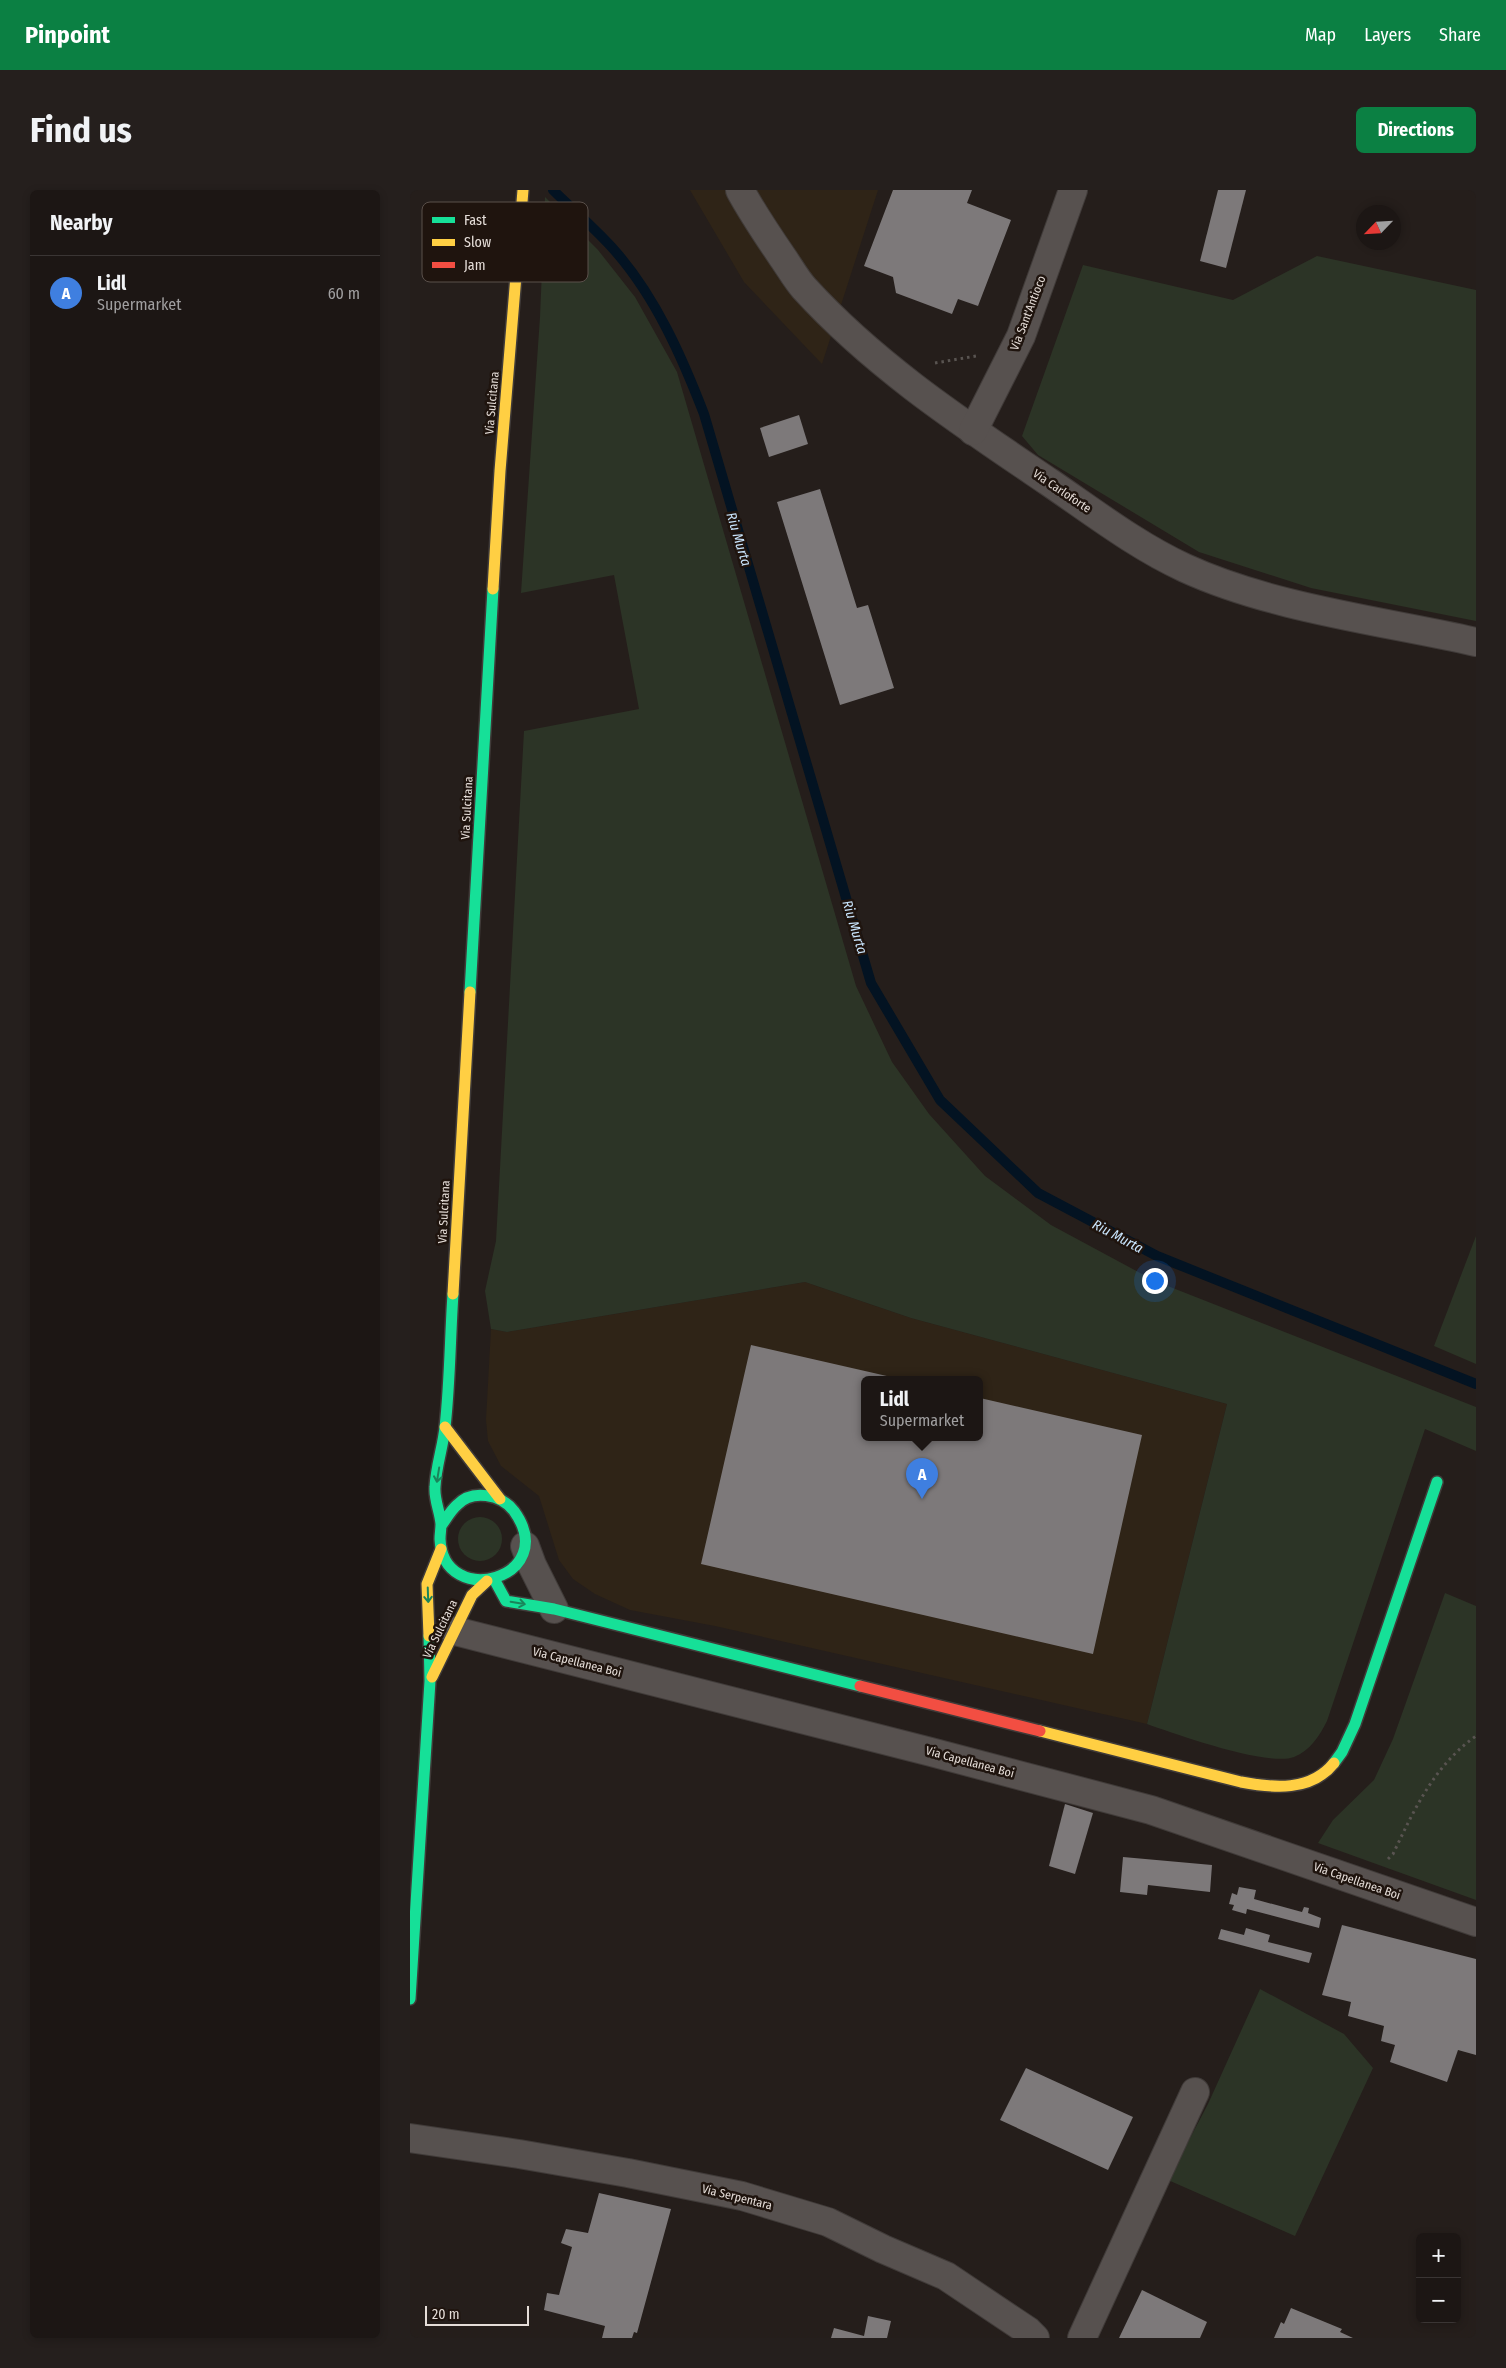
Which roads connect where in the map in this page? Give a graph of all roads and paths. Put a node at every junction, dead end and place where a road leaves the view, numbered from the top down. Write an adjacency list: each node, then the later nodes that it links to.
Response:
1 (740, 190): 6 (street, Via Carloforte)
2 (1073, 190): 6 (street, Via Sant'Antioco)
3 (515, 282): 8 (main road, Via Sulcitana)
4 (980, 355): 5 (path)
5 (927, 359)
6 (973, 431): 7 (street, Via Carloforte)
7 (1476, 642)
8 (445, 1427): 10 (main road); 11 (main road, Via Sulcitana, one-way to 11)
9 (1437, 1482): 15 (main road)
10 (500, 1498): 11 (main road); 12 (main road)
11 (441, 1526): 13 (main road)
12 (525, 1546): 14 (main road); 15 (street)
13 (441, 1549): 14 (main road); 17 (main road, Via Sulcitana, one-way to 17)
14 (490, 1580): 15 (main road, one-way to 15); 16 (main road, Via Sulcitana)
15 (554, 1609)
16 (455, 1631): 17 (main road, Via Sulcitana); 19 (street, Via Capellanea Boi)
17 (430, 1680): 21 (main road)
18 (1476, 1736): 19 (path)
19 (1365, 1884): 20 (street, Via Capellanea Boi)
20 (1476, 1922)
21 (410, 1999)
22 (1195, 2092): 25 (street)
23 (410, 2138): 24 (street, Via Serpentara)
24 (1034, 2338)
25 (1082, 2338)

